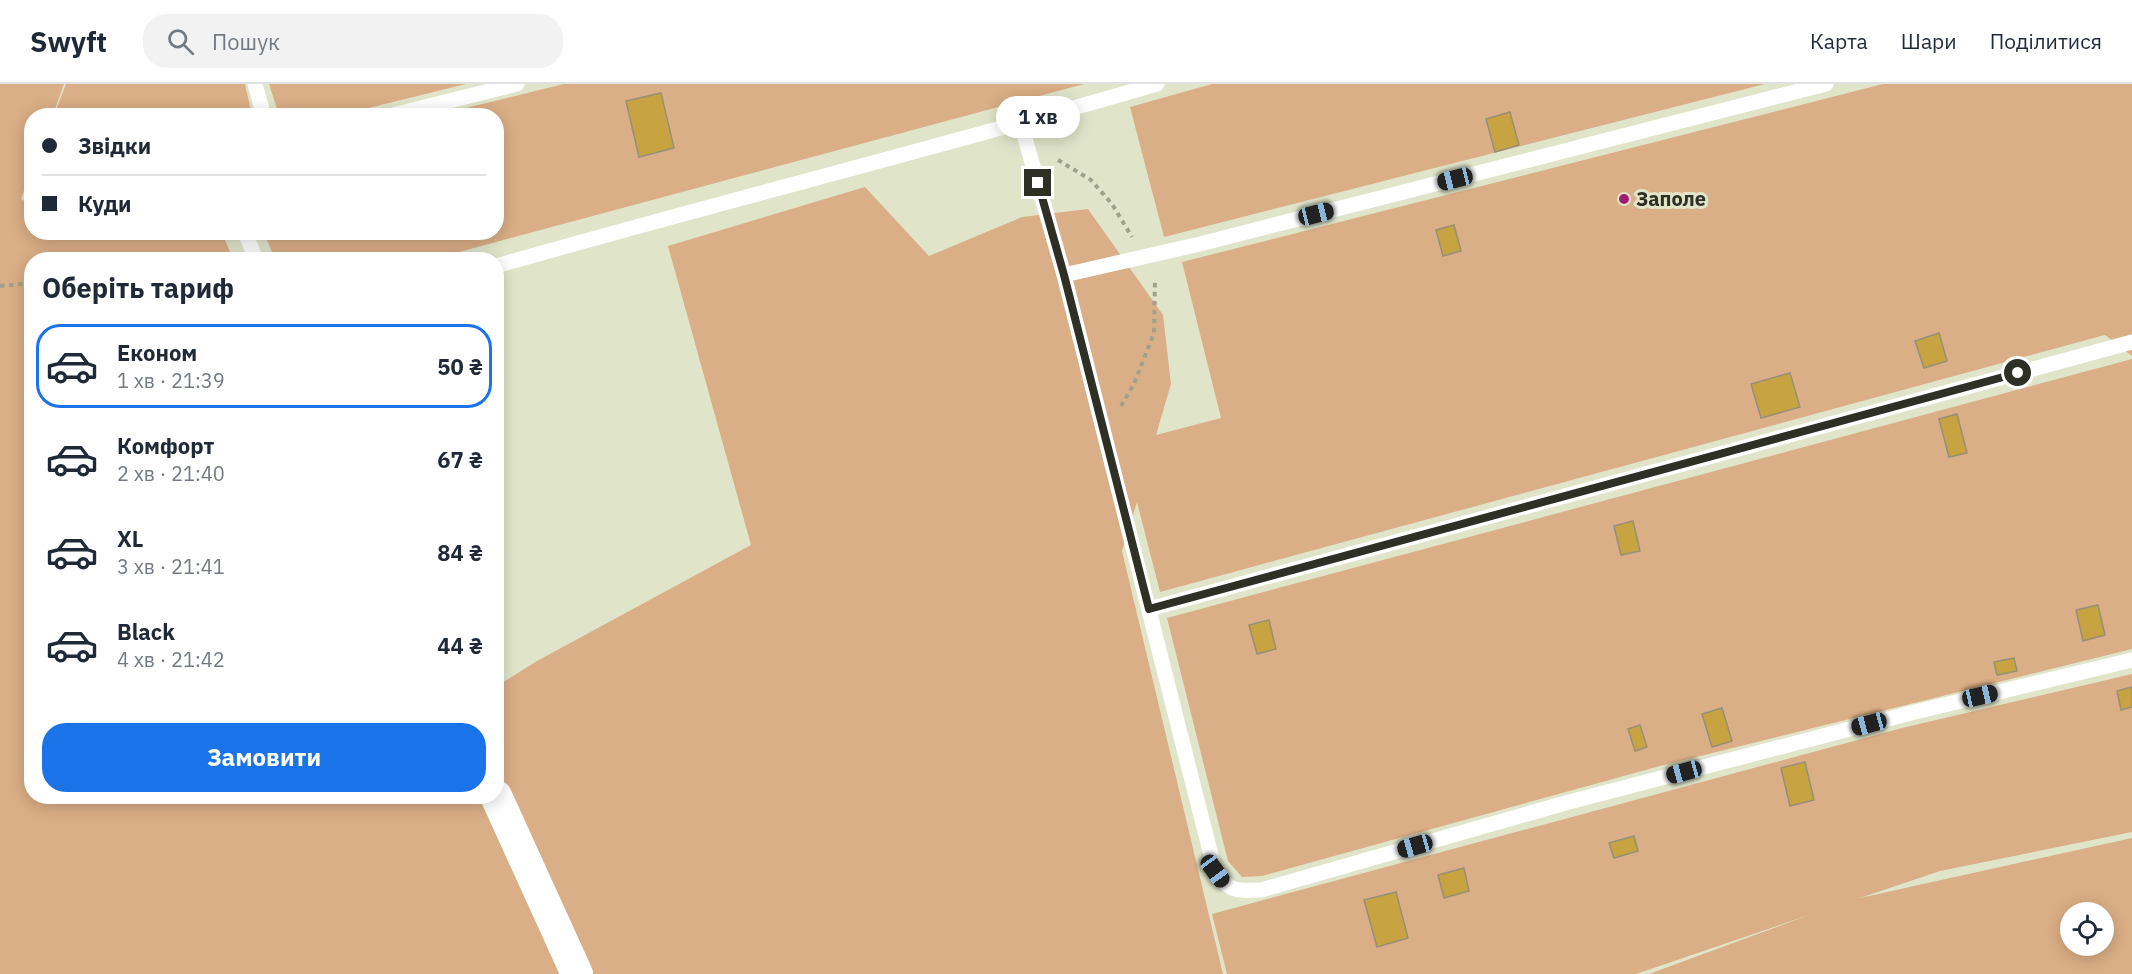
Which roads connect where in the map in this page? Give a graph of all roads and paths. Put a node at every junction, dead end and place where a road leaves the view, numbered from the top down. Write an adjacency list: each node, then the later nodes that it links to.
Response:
1 (255, 84): 5 (lane)
2 (517, 84): 6 (lane)
3 (1157, 84): 7 (lane)
4 (1826, 84): 9 (lane)
5 (262, 108)
6 (422, 108)
7 (1021, 124): 8 (lane); 9 (lane)
8 (504, 264)
9 (1064, 275): 13 (lane)
10 (24, 284): 11 (path)
11 (0, 286)
12 (2132, 342): 13 (lane)
13 (1149, 609): 14 (lane)
14 (2132, 660)
15 (500, 804): 16 (street)
16 (578, 974)

